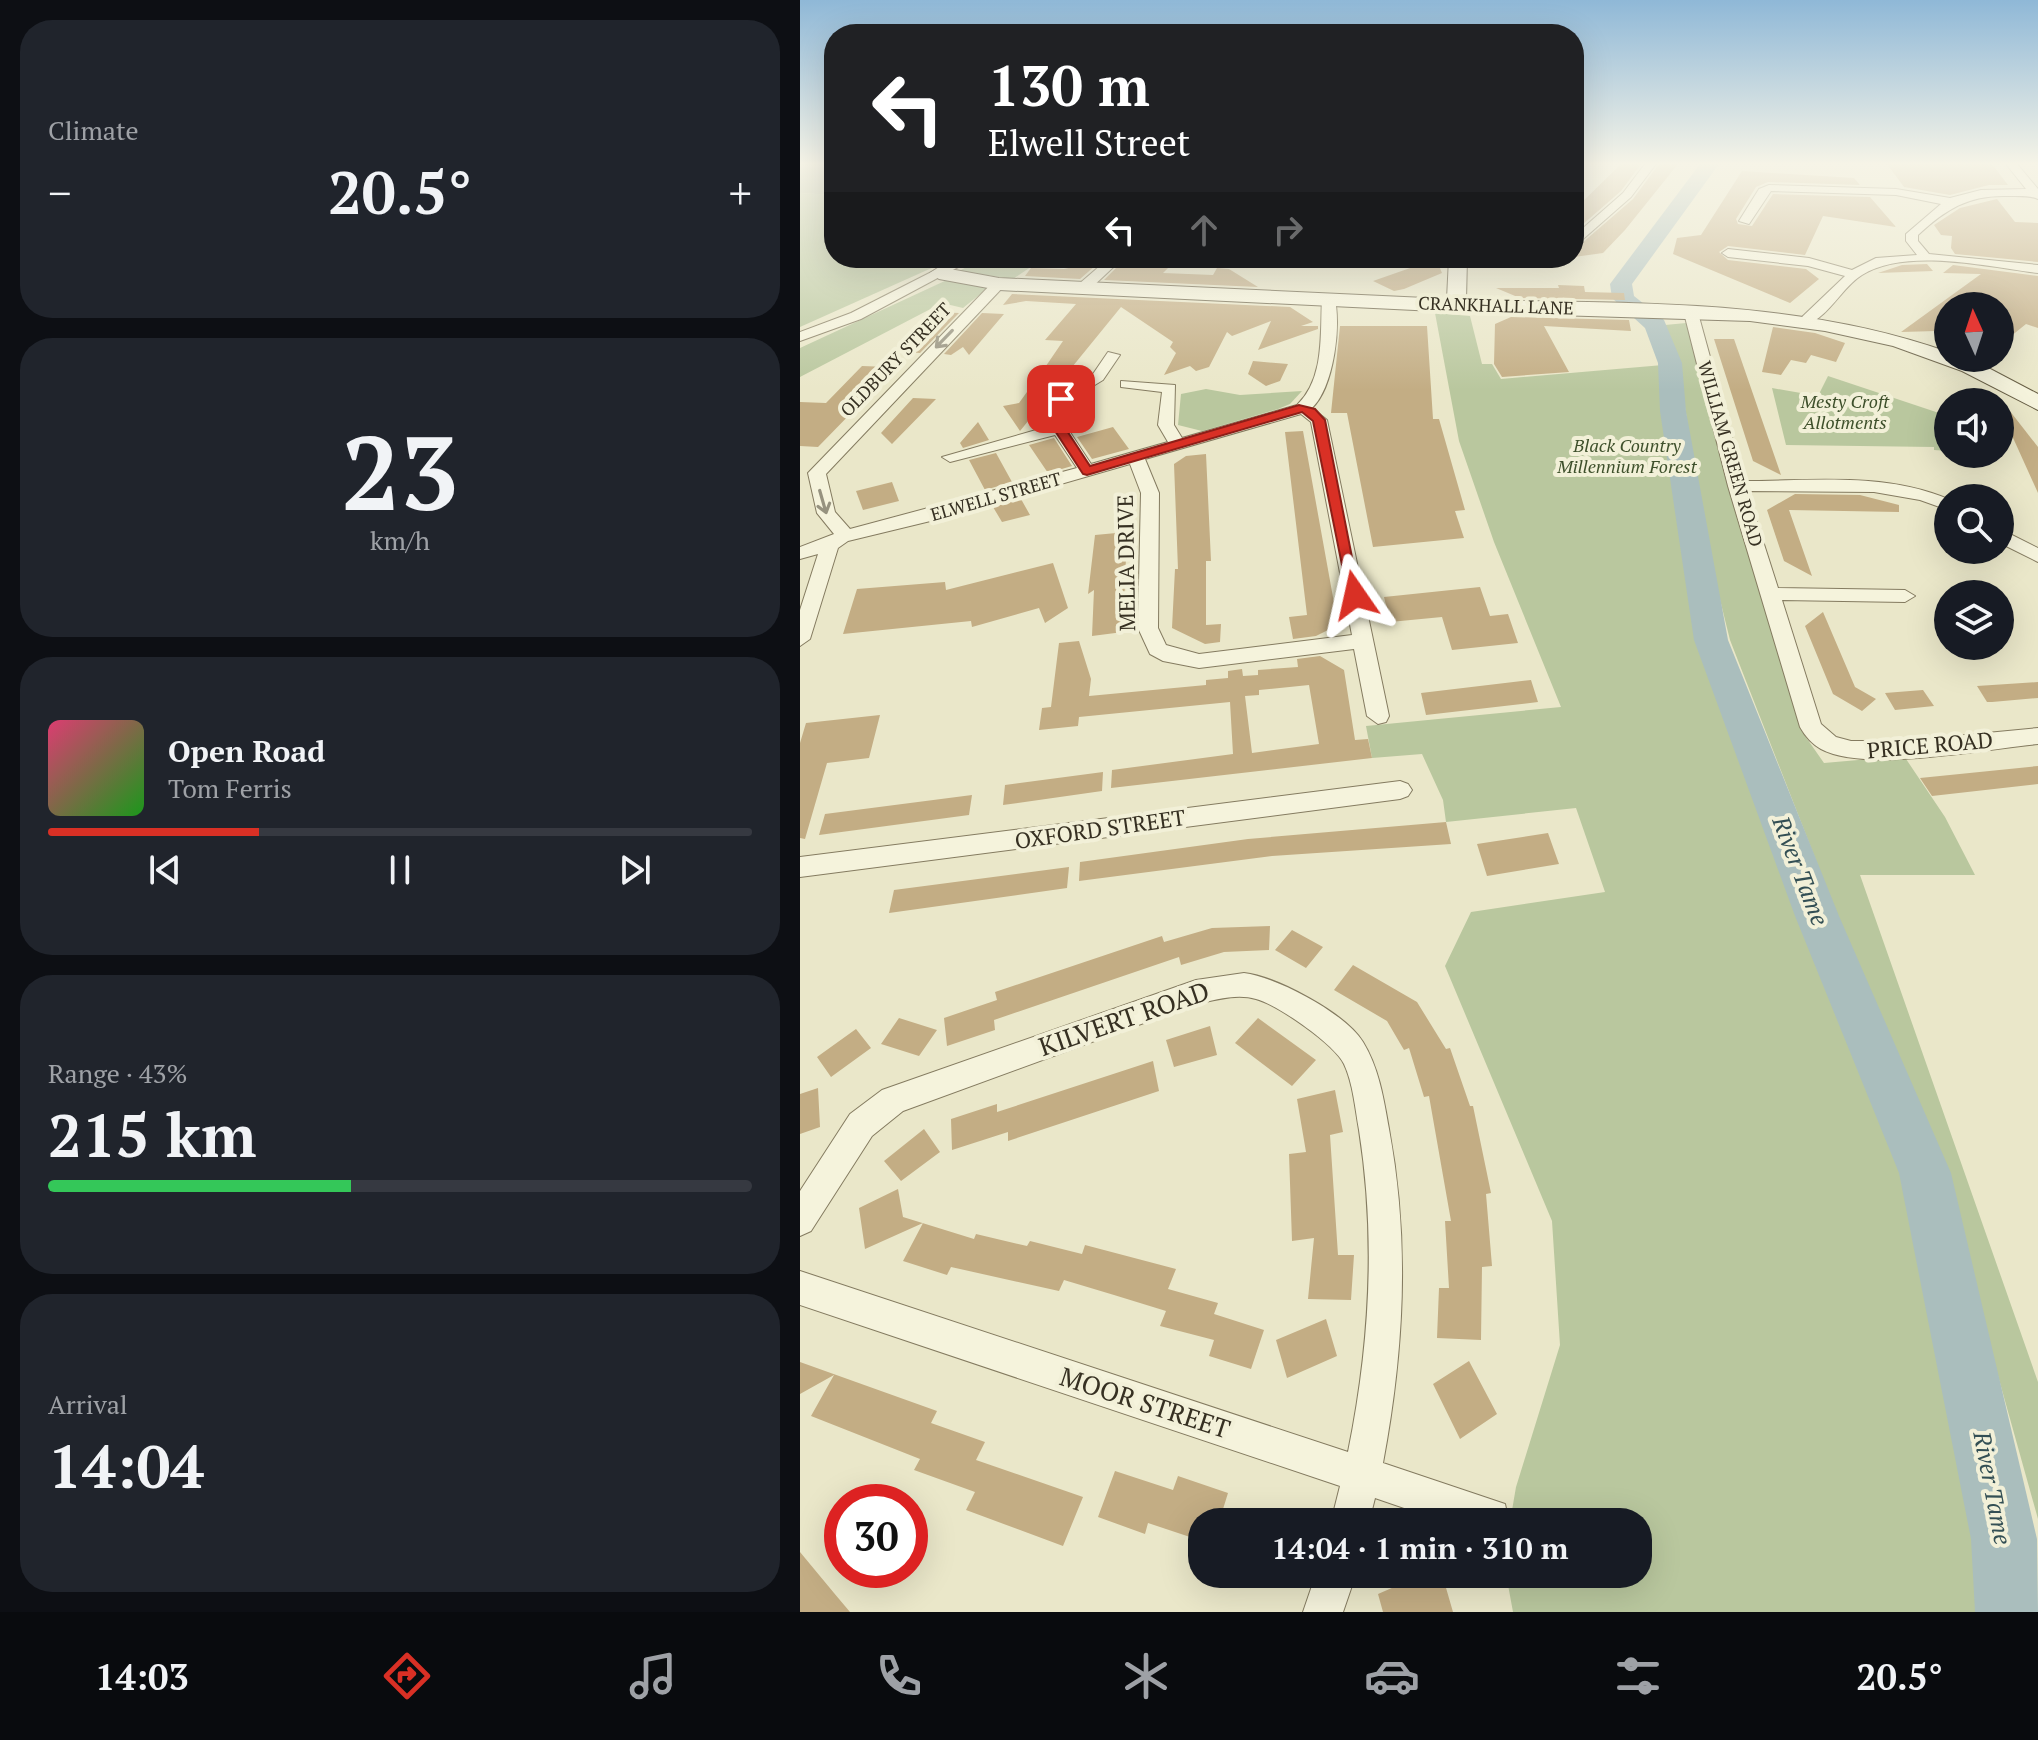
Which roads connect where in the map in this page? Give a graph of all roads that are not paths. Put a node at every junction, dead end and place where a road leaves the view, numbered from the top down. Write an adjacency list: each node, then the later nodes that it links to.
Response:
1 (1912, 239): 3 (street)
2 (1728, 253): 9 (street)
3 (1925, 257): 7 (street); 9 (street)
4 (949, 268): 8 (street)
5 (1106, 268): 11 (street)
6 (1458, 268): 13 (street)
7 (2038, 269)
8 (939, 273): 10 (street, CRANKHALL LANE); 16 (street)
9 (1854, 274): 15 (street)
10 (999, 284): 11 (street, CRANKHALL LANE); 28 (street, OLDBURY STREET, one-way to 28)
11 (1084, 287): 12 (street, CRANKHALL LANE)
12 (1329, 299): 13 (street, CRANKHALL LANE); 22 (street)
13 (1456, 306): 14 (street, CRANKHALL LANE)
14 (1691, 313): 15 (street, CRANKHALL LANE); 30 (street, WILLIAM GREEN ROAD)
15 (1807, 320): 17 (street, CRANKHALL LANE)
16 (800, 337)
17 (1934, 350)
18 (1113, 355): 23 (street)
19 (1982, 372): 21 (street, CRANKHALL LANE)
20 (1126, 384): 24 (street)
21 (2038, 403)
22 (1303, 408): 24 (street, ELWELL STREET); 39 (street)
23 (1059, 429): 25 (street); 29 (street)
24 (1178, 445): 26 (street, ELWELL STREET)
25 (950, 457)
26 (1136, 458): 29 (street, ELWELL STREET); 39 (street, MELIA DRIVE)
27 (800, 461): 28 (street)
28 (823, 463): 32 (street, one-way to 32)
29 (1087, 471): 32 (street, ELWELL STREET)
30 (1737, 486): 31 (street); 36 (street, WILLIAM GREEN ROAD)
31 (1934, 498)
32 (837, 541): 34 (street, ELWELL STREET); 38 (street)
33 (2014, 543): 35 (street)
34 (800, 553)
35 (2038, 556)
36 (1771, 594): 37 (street); 42 (street, WILLIAM GREEN ROAD)
37 (1905, 596)
38 (800, 639)
39 (1364, 641): 40 (street)
40 (1378, 716)
41 (2038, 736): 42 (street, PRICE ROAD)
42 (1824, 741)
43 (1400, 790): 44 (street, OXFORD STREET)
44 (800, 867)
45 (800, 1220): 47 (street, KILVERT ROAD)
46 (800, 1288): 47 (street, MOOR STREET)
47 (1363, 1475): 48 (street, KILVERT ROAD); 49 (street, MOOR STREET)
48 (1354, 1508)
49 (1461, 1508)
50 (1331, 1588): 51 (street)
51 (1323, 1612)

